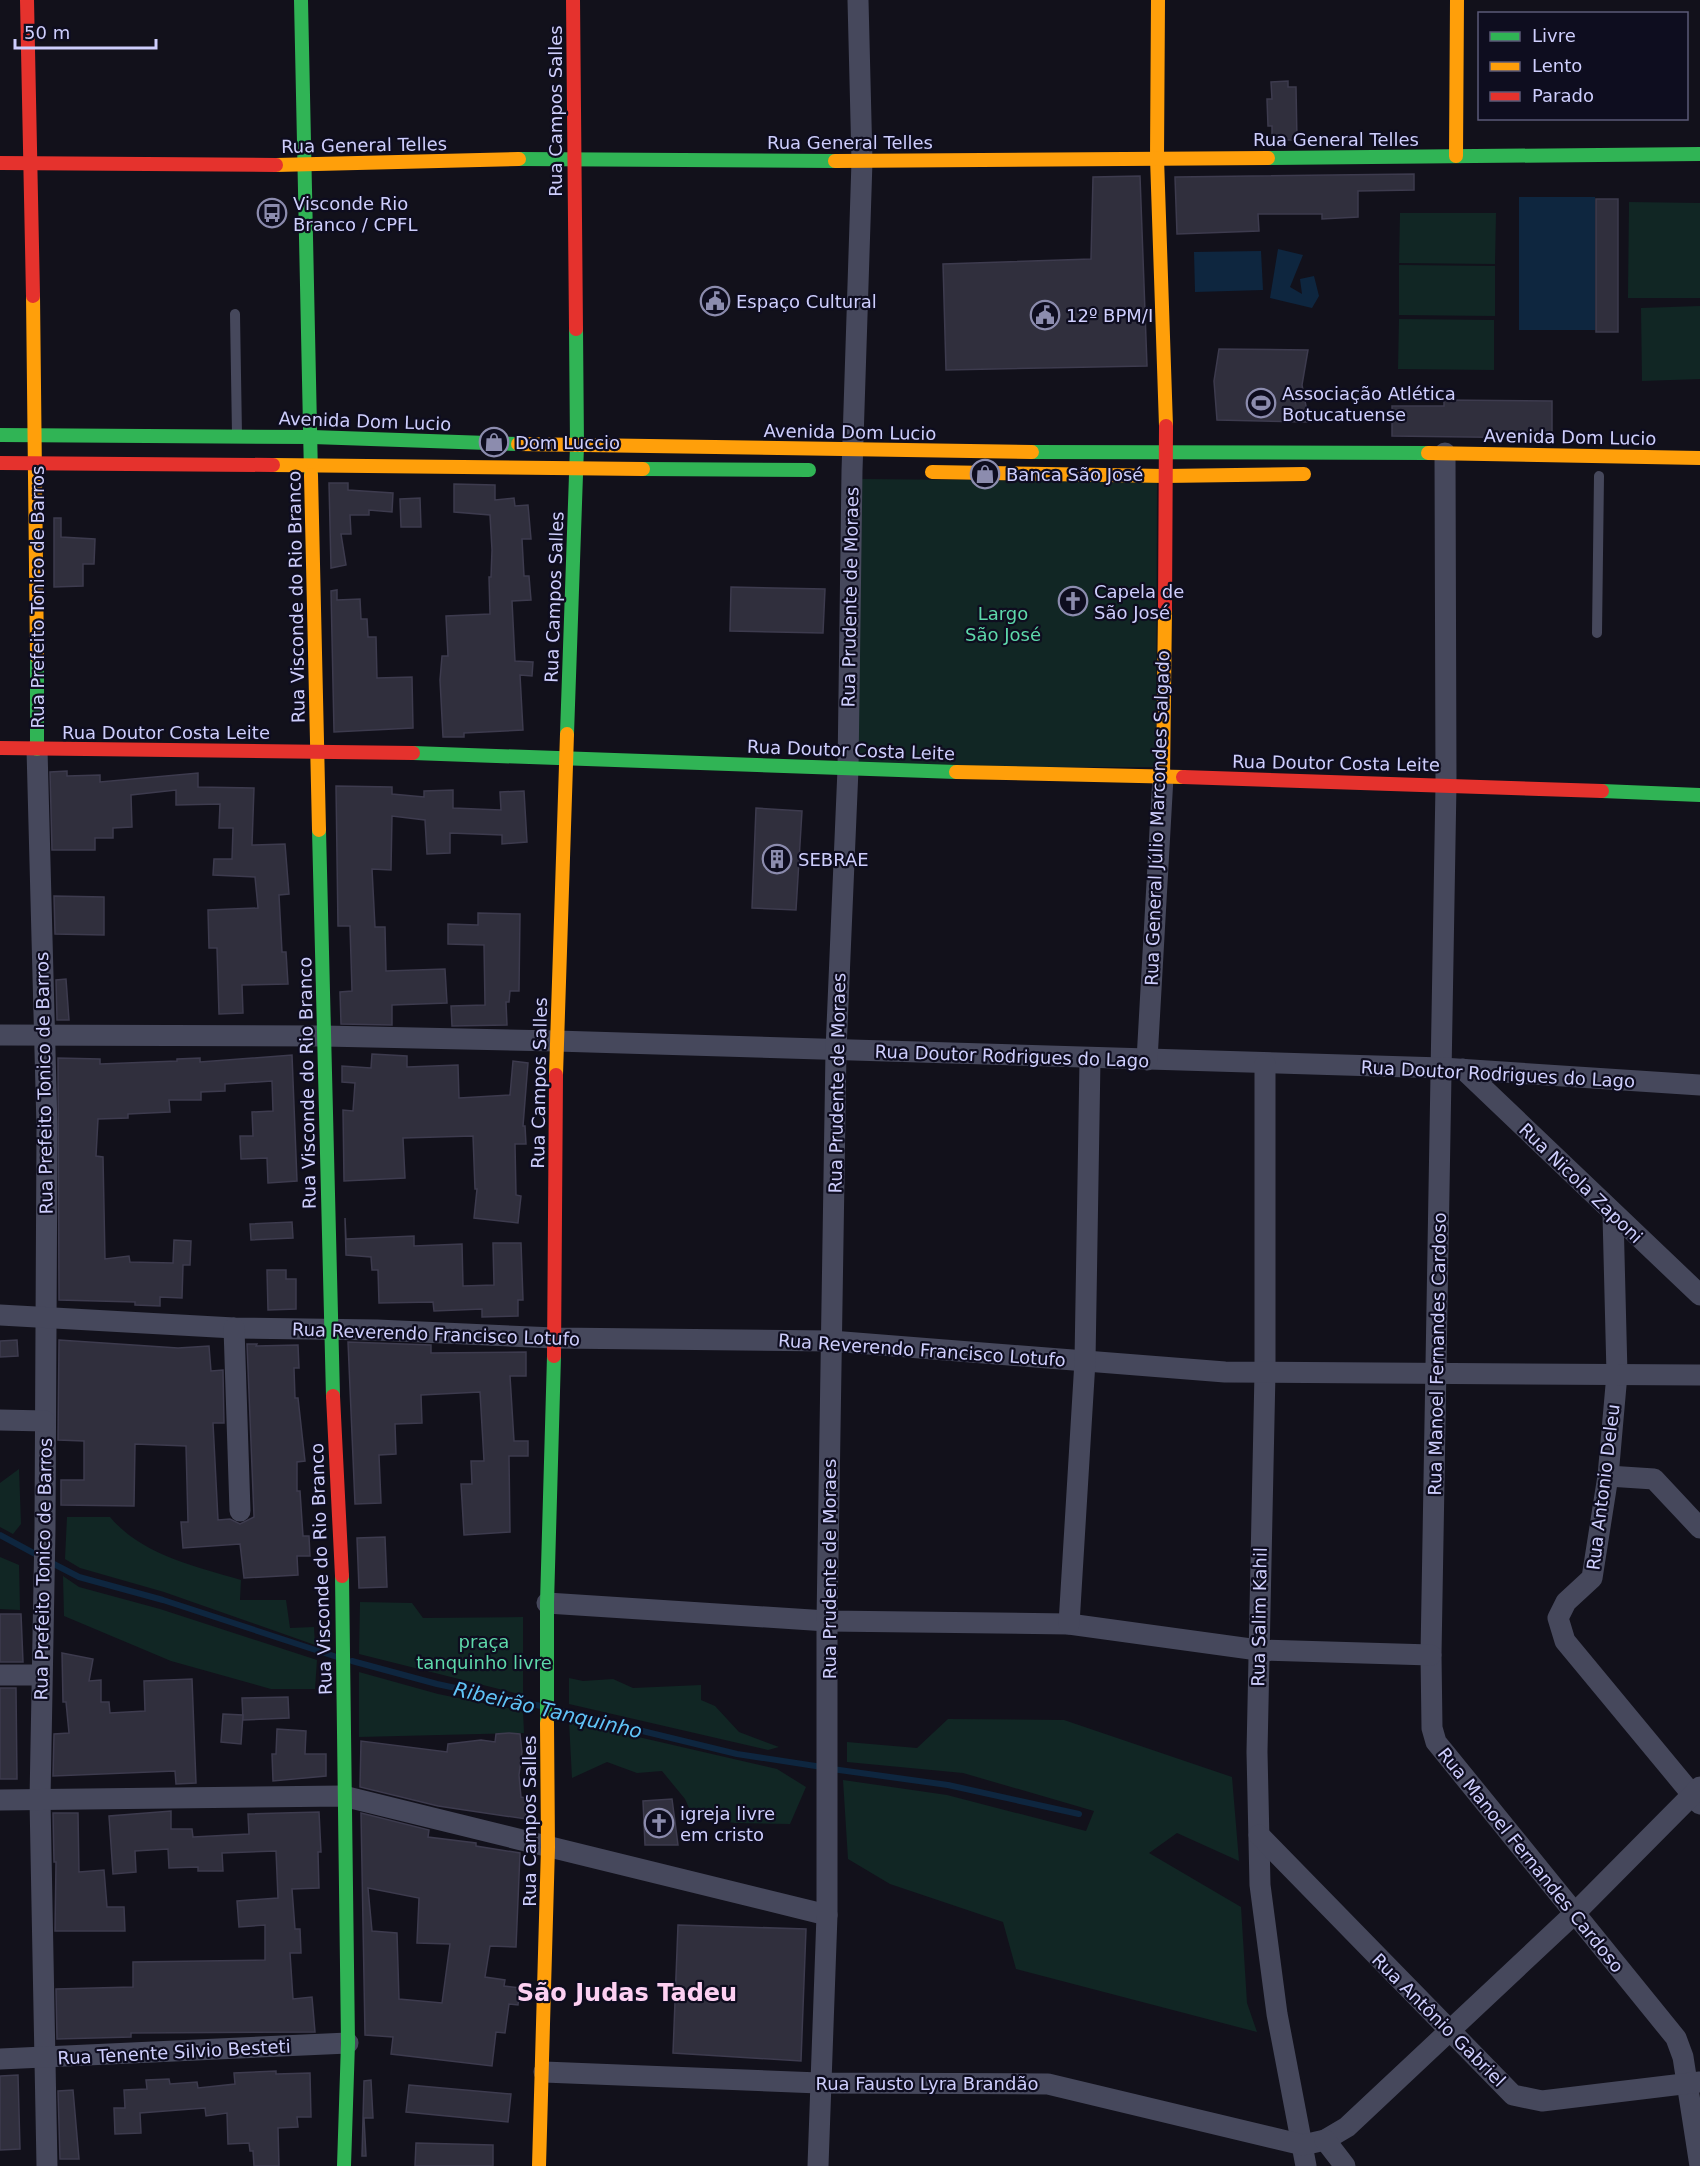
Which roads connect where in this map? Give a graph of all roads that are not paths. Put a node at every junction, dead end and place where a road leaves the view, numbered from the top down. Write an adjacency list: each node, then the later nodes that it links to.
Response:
1 (27, 0): 12 (street, Rua Prefeito Tonico de Barros)
2 (301, 0): 14 (street, Rua Visconde do Rio Branco)
3 (573, 0): 9 (street, Rua Campos Salles)
4 (858, 0): 11 (street, Rua Prudente de Moraes)
5 (1158, 0): 10 (street, Rua General Júlio Marcondes Salgado)
6 (1457, 0): 8 (street)
7 (1700, 154): 8 (street, Rua General Telles)
8 (1456, 156): 10 (street, Rua General Telles)
9 (573, 157): 11 (street, Rua General Telles); 14 (street, Rua General Telles); 20 (street, Rua Campos Salles)
10 (1157, 158): 11 (street, Rua General Telles); 21 (street, Rua General Júlio Marcondes Salgado)
11 (862, 161): 25 (street, Rua Prudente de Moraes)
12 (29, 162): 13 (street, Rua General Telles); 14 (street, Rua General Telles); 17 (street, Rua Prefeito Tonico de Barros)
13 (0, 163)
14 (302, 165): 19 (street, Rua Visconde do Rio Branco)
15 (235, 314): 18 (lane)
16 (0, 435): 17 (street, Avenida Dom Lucio)
17 (37, 436): 18 (street, Avenida Dom Lucio); 24 (street, Rua Prefeito Tonico de Barros)
18 (237, 436): 19 (street, Avenida Dom Lucio)
19 (312, 437): 20 (street, Avenida Dom Lucio); 26 (street, Rua Visconde do Rio Branco)
20 (577, 446): 25 (street, Avenida Dom Lucio); 27 (street, Rua Campos Salles)
21 (1167, 454): 25 (street, Avenida Dom Lucio); 28 (street, Avenida Dom Lucio); 31 (street, Rua General Júlio Marcondes Salgado)
22 (1700, 458): 28 (street, Avenida Dom Lucio)
23 (0, 463): 24 (street, Avenida Dom Lucio)
24 (38, 464): 26 (street, Avenida Dom Lucio); 35 (street, Rua Prefeito Tonico de Barros)
25 (847, 466): 27 (street, Avenida Dom Lucio); 38 (street, Rua Prudente de Moraes)
26 (312, 468): 27 (street, Avenida Dom Lucio); 36 (street, Rua Visconde do Rio Branco)
27 (576, 468): 37 (street, Rua Campos Salles)
28 (1445, 468): 40 (street, Rua Manoel Fernandes Cardoso)
29 (921, 472): 31 (street)
30 (1317, 474): 31 (street)
31 (1165, 476): 39 (street, Rua General Júlio Marcondes Salgado)
32 (1598, 476): 33 (lane)
33 (1597, 633)
34 (0, 748): 35 (street, Rua Doutor Costa Leite)
35 (37, 749): 36 (street, Rua Doutor Costa Leite); 44 (street, Rua Prefeito Tonico de Barros)
36 (316, 751): 37 (street, Rua Doutor Costa Leite); 43 (street, Rua Visconde do Rio Branco)
37 (566, 757): 38 (street, Rua Doutor Costa Leite); 45 (street, Rua Campos Salles)
38 (848, 769): 39 (street, Rua Doutor Costa Leite); 46 (street, Rua Prudente de Moraes)
39 (1163, 777): 40 (street, Rua Doutor Costa Leite); 48 (street, Rua General Júlio Marcondes Salgado)
40 (1446, 784): 41 (street, Rua Doutor Costa Leite); 50 (street, Rua Manoel Fernandes Cardoso)
41 (1700, 795)
42 (0, 1035): 44 (street, Rua Doutor Rodrigues do Lago)
43 (324, 1036): 44 (street, Rua Doutor Rodrigues do Lago); 45 (street, Rua Doutor Rodrigues do Lago); 57 (street, Rua Visconde do Rio Branco)
44 (44, 1037): 55 (street, Rua Prefeito Tonico de Barros)
45 (556, 1041): 46 (street, Rua Doutor Rodrigues do Lago); 58 (street, Rua Campos Salles)
46 (836, 1050): 47 (street, Rua Doutor Rodrigues do Lago); 59 (street, Rua Prudente de Moraes)
47 (1090, 1059): 48 (street, Rua Doutor Rodrigues do Lago); 60 (street)
48 (1147, 1060): 49 (street, Rua Doutor Rodrigues do Lago)
49 (1265, 1064): 50 (street, Rua Doutor Rodrigues do Lago); 61 (street, Rua Salim Kahil)
50 (1452, 1069): 51 (street, Rua Doutor Rodrigues do Lago); 52 (street, Rua Nicola Zaponi); 62 (street, Rua Manoel Fernandes Cardoso)
51 (1700, 1085)
52 (1613, 1215): 53 (street, Rua Nicola Zaponi); 63 (street, Rua Antonio Deleu)
53 (1700, 1295)
54 (0, 1315): 55 (street, Rua Reverendo Francisco Lotufo)
55 (46, 1316): 56 (street, Rua Reverendo Francisco Lotufo); 66 (street, Rua Prefeito Tonico de Barros)
56 (234, 1328): 57 (street, Rua Reverendo Francisco Lotufo); 68 (street)
57 (330, 1328): 58 (street, Rua Reverendo Francisco Lotufo); 77 (street, Rua Visconde do Rio Branco)
58 (555, 1338): 59 (street, Rua Reverendo Francisco Lotufo); 70 (street, Rua Campos Salles)
59 (831, 1341): 60 (street, Rua Reverendo Francisco Lotufo); 71 (street, Rua Prudente de Moraes)
60 (1085, 1360): 61 (street, Rua Reverendo Francisco Lotufo); 72 (street)
61 (1265, 1372): 62 (street, Rua Reverendo Francisco Lotufo); 73 (street, Rua Salim Kahil)
62 (1437, 1373): 63 (street, Rua Reverendo Francisco Lotufo); 74 (street, Rua Manoel Fernandes Cardoso)
63 (1617, 1374): 64 (street, Rua Reverendo Francisco Lotufo); 67 (street, Rua Antonio Deleu)
64 (1700, 1375)
65 (0, 1420): 66 (street)
66 (45, 1420): 75 (street, Rua Prefeito Tonico de Barros)
67 (1608, 1476): 69 (street); 78 (street, Rua Antonio Deleu)
68 (240, 1511)
69 (1700, 1528)
70 (547, 1603): 71 (street); 82 (street, Rua Campos Salles)
71 (827, 1621): 72 (street); 84 (street, Rua Prudente de Moraes)
72 (1069, 1624): 73 (street)
73 (1258, 1650): 74 (street); 81 (street, Rua Salim Kahil)
74 (1431, 1655): 83 (street, Rua Manoel Fernandes Cardoso)
75 (41, 1675): 76 (street); 80 (street, Rua Prefeito Tonico de Barros)
76 (0, 1676)
77 (343, 1796): 80 (street); 82 (street); 86 (street, Rua Visconde do Rio Branco)
78 (1697, 1796): 83 (street)
79 (0, 1800): 80 (street)
80 (40, 1800): 87 (street, Rua Prefeito Tonico de Barros)
81 (1260, 1835): 85 (street, Rua Antônio Gabriel); 93 (street, Rua Salim Kahil)
82 (548, 1847): 84 (street); 89 (street, Rua Campos Salles)
83 (1574, 1914): 85 (street); 91 (street, Rua Manoel Fernandes Cardoso)
84 (827, 1915): 90 (street, Rua Prudente de Moraes)
85 (1450, 2032): 91 (street, Rua Antônio Gabriel); 92 (street)
86 (348, 2043): 87 (street, Rua Tenente Silvio Besteti); 95 (street, Rua Visconde do Rio Branco)
87 (46, 2059): 88 (street, Rua Tenente Silvio Besteti); 94 (street, Rua Prefeito Tonico de Barros)
88 (0, 2060)
89 (544, 2072): 90 (street, Rua Fausto Lyra Brandão); 96 (street, Rua Campos Salles)
90 (819, 2083): 93 (street, Rua Fausto Lyra Brandão); 97 (street, Rua Prudente de Moraes)
91 (1693, 2083): 99 (street, Rua Manoel Fernandes Cardoso)
92 (1325, 2140): 93 (street); 98 (street)
93 (1304, 2156)
94 (47, 2166)
95 (344, 2166)
96 (539, 2166)
97 (818, 2166)
98 (1345, 2166)
99 (1700, 2166)

